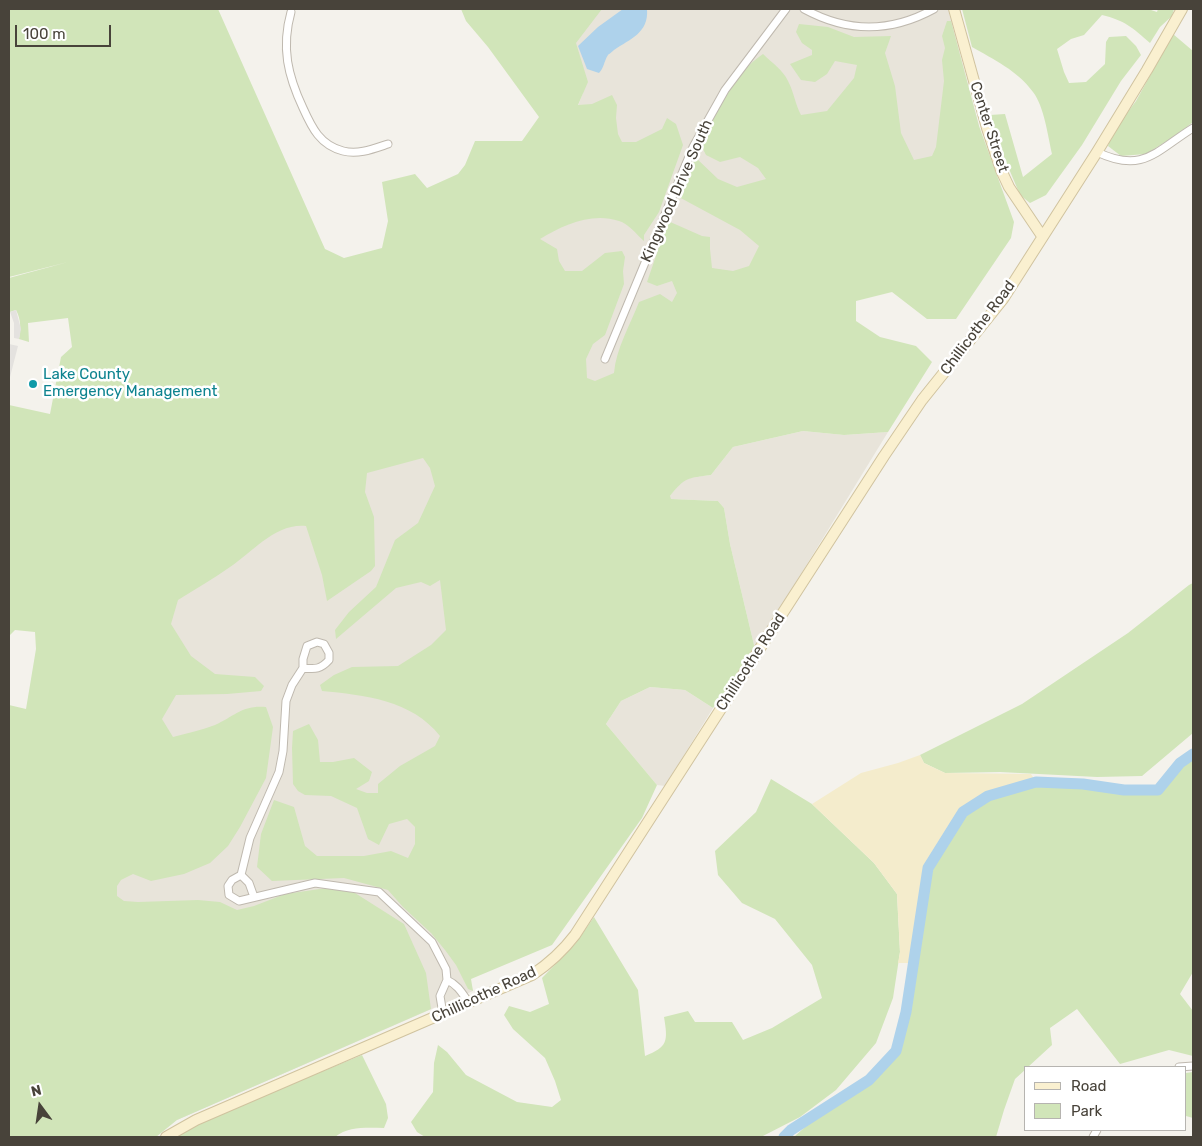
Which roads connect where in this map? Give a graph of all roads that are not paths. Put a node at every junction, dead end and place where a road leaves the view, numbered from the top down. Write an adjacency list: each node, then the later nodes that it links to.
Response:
1 (786, 9): 11 (street, Kingwood Drive South)
2 (804, 9): 3 (street)
3 (934, 9)
4 (954, 9): 10 (main road, Center Street)
5 (1182, 9): 9 (main road, Chillicothe Road)
6 (292, 10): 8 (street)
7 (1193, 128): 9 (street)
8 (388, 144)
9 (1096, 152): 10 (main road, Chillicothe Road)
10 (1042, 236): 16 (main road, Chillicothe Road)
11 (605, 359)
12 (303, 668): 12 (street); 13 (street)
13 (241, 875): 14 (street); 14 (street)
14 (254, 897): 15 (street)
15 (447, 980): 16 (street); 17 (street)
16 (469, 1003): 17 (main road, Chillicothe Road)
17 (443, 1014): 18 (main road, Chillicothe Road)
18 (166, 1137)

